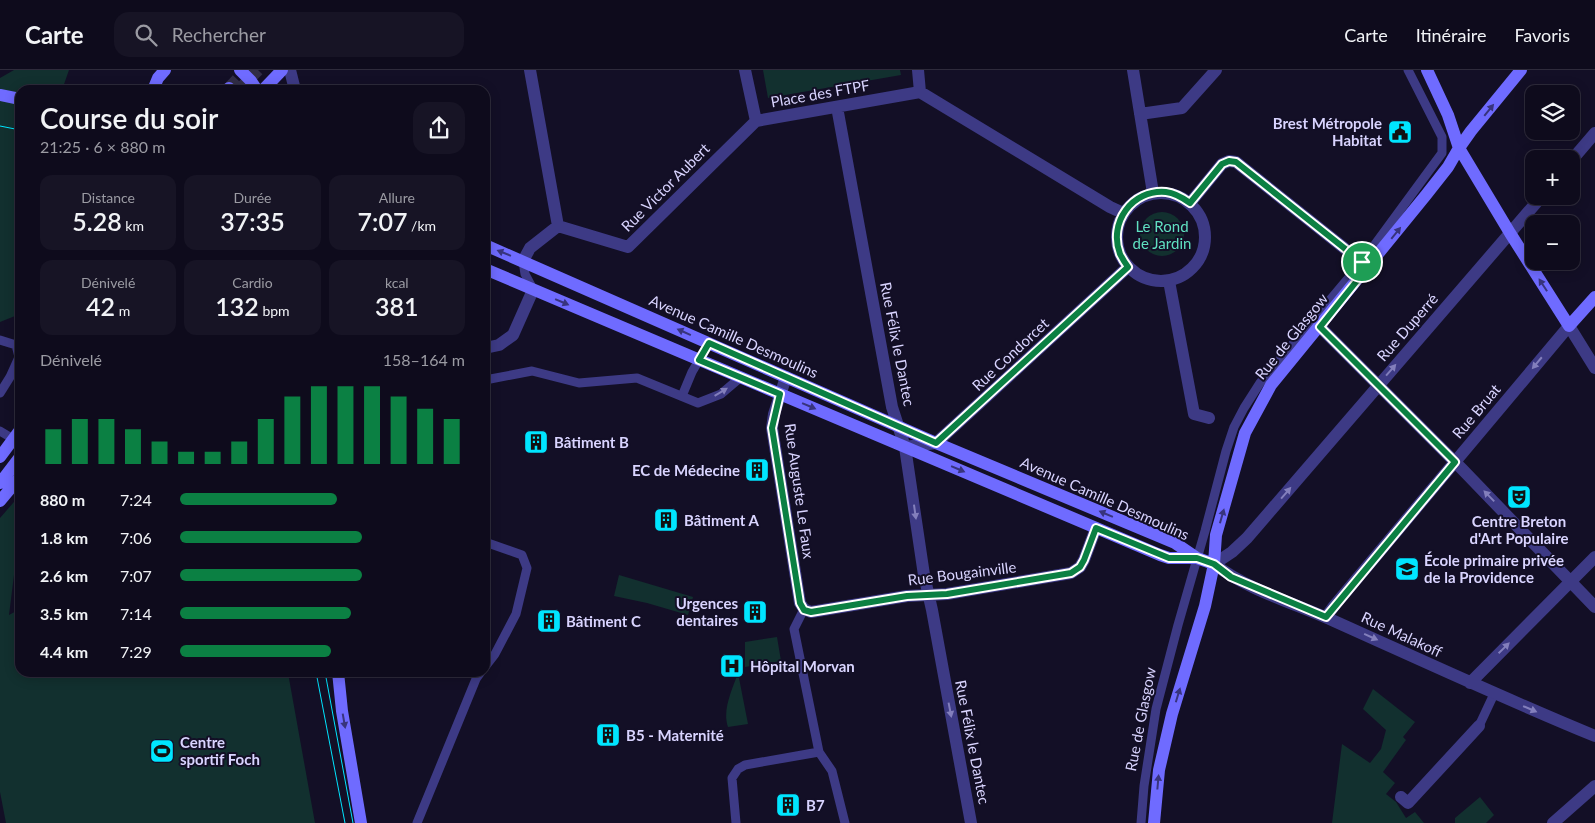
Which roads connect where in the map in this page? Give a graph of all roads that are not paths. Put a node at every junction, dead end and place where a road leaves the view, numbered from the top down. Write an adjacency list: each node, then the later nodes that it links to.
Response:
1 (165, 70): 13 (main road)
2 (240, 70): 14 (main road)
3 (282, 70): 15 (main road)
4 (290, 70): 16 (street)
5 (530, 70): 30 (street)
6 (745, 70): 22 (street, Place des FTPF)
7 (918, 70): 17 (street)
8 (1133, 70): 21 (street)
9 (1216, 70): 21 (street)
10 (1408, 70): 34 (lane, Rue de Glasgow)
11 (1427, 70): 24 (main road)
12 (1522, 70): 24 (main road, Rue de Glasgow, one-way to 12)
13 (156, 85)
14 (254, 85)
15 (268, 85)
16 (293, 85)
17 (920, 92): 20 (street, Place des FTPF); 29 (street)
18 (0, 95): 19 (main road)
19 (15, 98)
20 (838, 107): 22 (street, Place des FTPF); 57 (street, Rue Félix le Dantec)
21 (1140, 114): 26 (street)
22 (756, 121): 30 (street, Rue Victor Aubert)
23 (1595, 133): 25 (street)
24 (1459, 148): 31 (main road); 34 (main road, Rue de Glasgow, one-way to 24)
25 (1580, 150)
26 (1153, 193): 27 (street); 29 (street)
27 (1190, 203): 34 (street); 37 (street)
28 (1534, 205): 31 (street, Rue Duperré)
29 (1123, 213): 35 (street)
30 (558, 226): 33 (street)
31 (1510, 233): 40 (main road, one-way to 31); 52 (street, Rue Duperré, one-way to 31)
32 (490, 247): 33 (main road, Avenue Camille Desmoulins, one-way to 32)
33 (523, 261): 38 (lane); 43 (main road, Avenue Camille Desmoulins, one-way to 33)
34 (1365, 264): 41 (main road, Rue de Glasgow); 74 (lane, Rue de Glasgow)
35 (1128, 267): 37 (street); 61 (street, Rue Condorcet)
36 (490, 271): 38 (main road, Avenue Camille Desmoulins)
37 (1169, 281): 56 (street)
38 (533, 290): 45 (street); 46 (main road, Avenue Camille Desmoulins, one-way to 46)
39 (1595, 296): 40 (main road, Rue Bruat)
40 (1569, 326): 48 (street); 65 (street, Rue Bruat, one-way to 65)
41 (1320, 327): 52 (street); 75 (main road, Rue de Glasgow, one-way to 41)
42 (0, 340): 44 (lane)
43 (709, 343): 46 (lane); 50 (main road, Avenue Camille Desmoulins)
44 (15, 345)
45 (490, 347)
46 (699, 360): 49 (main road, Avenue Camille Desmoulins); 55 (lane)
47 (15, 364): 53 (lane)
48 (1595, 368)
49 (740, 377): 54 (main road, Avenue Camille Desmoulins); 55 (lane, one-way to 49)
50 (786, 377): 54 (street, Rue Auguste Le Faux); 57 (main road, Avenue Camille Desmoulins)
51 (490, 379): 55 (lane)
52 (1378, 385): 65 (street); 75 (street, Rue Duperré, one-way to 52)
53 (0, 393)
54 (780, 394): 63 (main road, Avenue Camille Desmoulins, one-way to 63); 79 (street, Rue Auguste Le Faux)
55 (682, 396)
56 (1210, 418)
57 (897, 426): 61 (main road, Avenue Camille Desmoulins); 63 (street, Rue Félix le Dantec)
58 (0, 432): 59 (lane)
59 (15, 438)
60 (15, 442): 64 (main road)
61 (936, 443): 63 (street); 74 (main road, Avenue Camille Desmoulins, one-way to 61)
62 (15, 444): 67 (main road)
63 (905, 447): 71 (main road, Avenue Camille Desmoulins, one-way to 71); 77 (street, Rue Félix le Dantec, one-way to 77)
64 (0, 457)
65 (1455, 462): 76 (street, one-way to 65); 80 (street, Rue Bruat)
66 (15, 464): 68 (main road)
67 (0, 470)
68 (0, 483)
69 (15, 483): 70 (main road)
70 (0, 501)
71 (1096, 528): 74 (main road, Avenue Camille Desmoulins); 77 (street, Rue Bougainville)
72 (490, 544): 81 (lane)
73 (1595, 557): 76 (street)
74 (1197, 558): 75 (main road); 96 (lane, Rue de Glasgow)
75 (1213, 569): 80 (street, Rue Malakoff); 97 (main road, Rue de Glasgow, one-way to 75)
76 (1571, 582): 78 (street); 84 (street, one-way to 76)
77 (928, 594): 79 (street, Rue Bougainville); 95 (street, Rue Félix le Dantec, one-way to 95)
78 (1595, 607)
79 (804, 610): 88 (lane)
80 (1326, 617): 84 (street, Rue Malakoff, one-way to 84)
81 (490, 661)
82 (339, 677): 91 (main road, one-way to 91)
83 (477, 677): 92 (lane)
84 (1470, 683): 85 (street, Rue Malakoff)
85 (1494, 694): 86 (lane); 87 (street, Rue Malakoff, one-way to 87)
86 (1479, 726): 90 (street)
87 (1595, 736)
88 (819, 752): 93 (lane); 94 (lane)
89 (1595, 786): 98 (street)
90 (1401, 796)
91 (361, 823)
92 (417, 823)
93 (736, 823)
94 (844, 823)
95 (972, 823)
96 (1141, 823)
97 (1154, 823)
98 (1553, 823)

